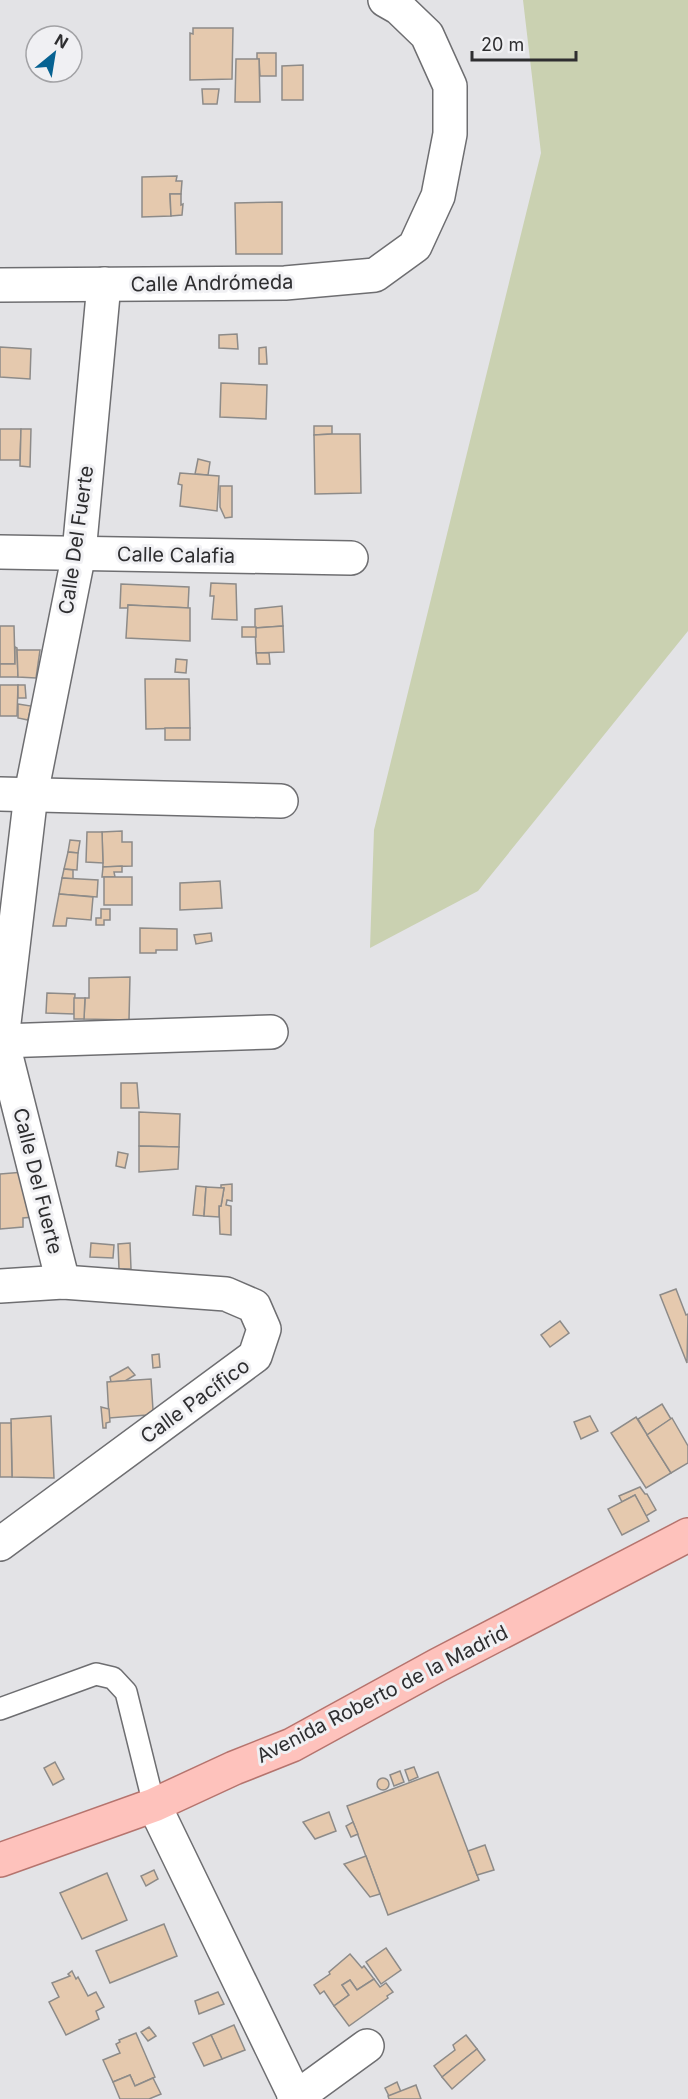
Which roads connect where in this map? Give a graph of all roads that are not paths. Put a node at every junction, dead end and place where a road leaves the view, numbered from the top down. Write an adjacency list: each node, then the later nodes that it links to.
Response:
1 (385, 0): 2 (street, Calle Andrómeda)
2 (104, 284): 3 (street, Calle Andrómeda); 5 (street, Calle Del Fuerte)
3 (0, 285)
4 (0, 552): 5 (street, Calle Calafia)
5 (79, 553): 6 (street, Calle Calafia); 7 (street, Calle Del Fuerte)
6 (351, 558)
7 (15, 794): 8 (street); 10 (street, Calle Del Fuerte)
8 (281, 801)
9 (271, 1032): 10 (street)
10 (1, 1041): 11 (street, Calle Del Fuerte)
11 (63, 1282): 12 (street, Calle Pacífico); 14 (street, Calle Pacífico)
12 (0, 1286)
13 (688, 1536): 16 (main road, Avenida Roberto de la Madrid)
14 (0, 1544)
15 (0, 1709): 16 (lane)
16 (154, 1805): 17 (main road, Avenida Roberto de la Madrid); 19 (street)
17 (0, 1860)
18 (367, 2046): 19 (street)
19 (295, 2099)

